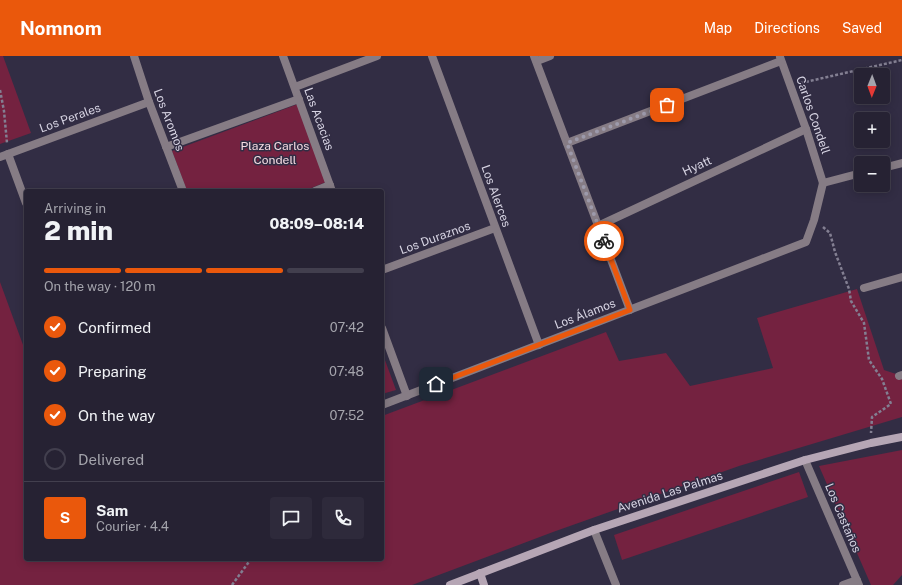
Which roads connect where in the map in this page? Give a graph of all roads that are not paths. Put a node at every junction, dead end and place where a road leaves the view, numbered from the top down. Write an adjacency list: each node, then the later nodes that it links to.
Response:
1 (134, 56): 10 (street, Los Aromos)
2 (283, 56): 8 (street, Las Acacias)
3 (377, 56): 8 (street)
4 (432, 56): 23 (street, Los Alerces)
5 (550, 56): 7 (street)
6 (780, 58): 11 (street, Carlos Condell); 12 (street)
7 (536, 59): 12 (street)
8 (295, 87): 9 (street, Las Acacias)
9 (299, 99): 13 (street); 19 (street, Las Acacias)
10 (149, 102): 13 (street, Los Aromos); 14 (street, Los Perales)
11 (806, 129): 18 (street, Carlos Condell); 22 (street, Hyatt)
12 (567, 143): 22 (street)
13 (166, 147): 20 (street, Los Aromos)
14 (4, 155): 21 (street)
15 (902, 163): 16 (street)
16 (890, 166)
17 (854, 175): 18 (street)
18 (824, 183): 27 (street, Los Álamos)
19 (331, 188)
20 (182, 189)
21 (24, 199)
22 (598, 226): 27 (street)
23 (495, 228): 24 (street, Los Duraznos); 29 (street, Los Alerces)
24 (384, 269)
25 (902, 277): 26 (street)
26 (864, 288)
27 (630, 310): 29 (street, Los Álamos)
28 (384, 333): 30 (street)
29 (539, 345): 30 (street, Los Álamos)
30 (407, 396): 31 (street, Los Álamos)
31 (384, 403)
32 (902, 437): 33 (street, Avenida Las Palmas)
33 (806, 460): 34 (street, Avenida Las Palmas); 36 (street, Los Castaños)
34 (594, 530): 35 (street, Avenida Las Palmas); 39 (street)
35 (480, 573): 37 (street, Avenida Las Palmas); 38 (street)
36 (858, 582): 40 (street)
37 (450, 585)
38 (484, 585)
39 (616, 585)
40 (843, 585)

